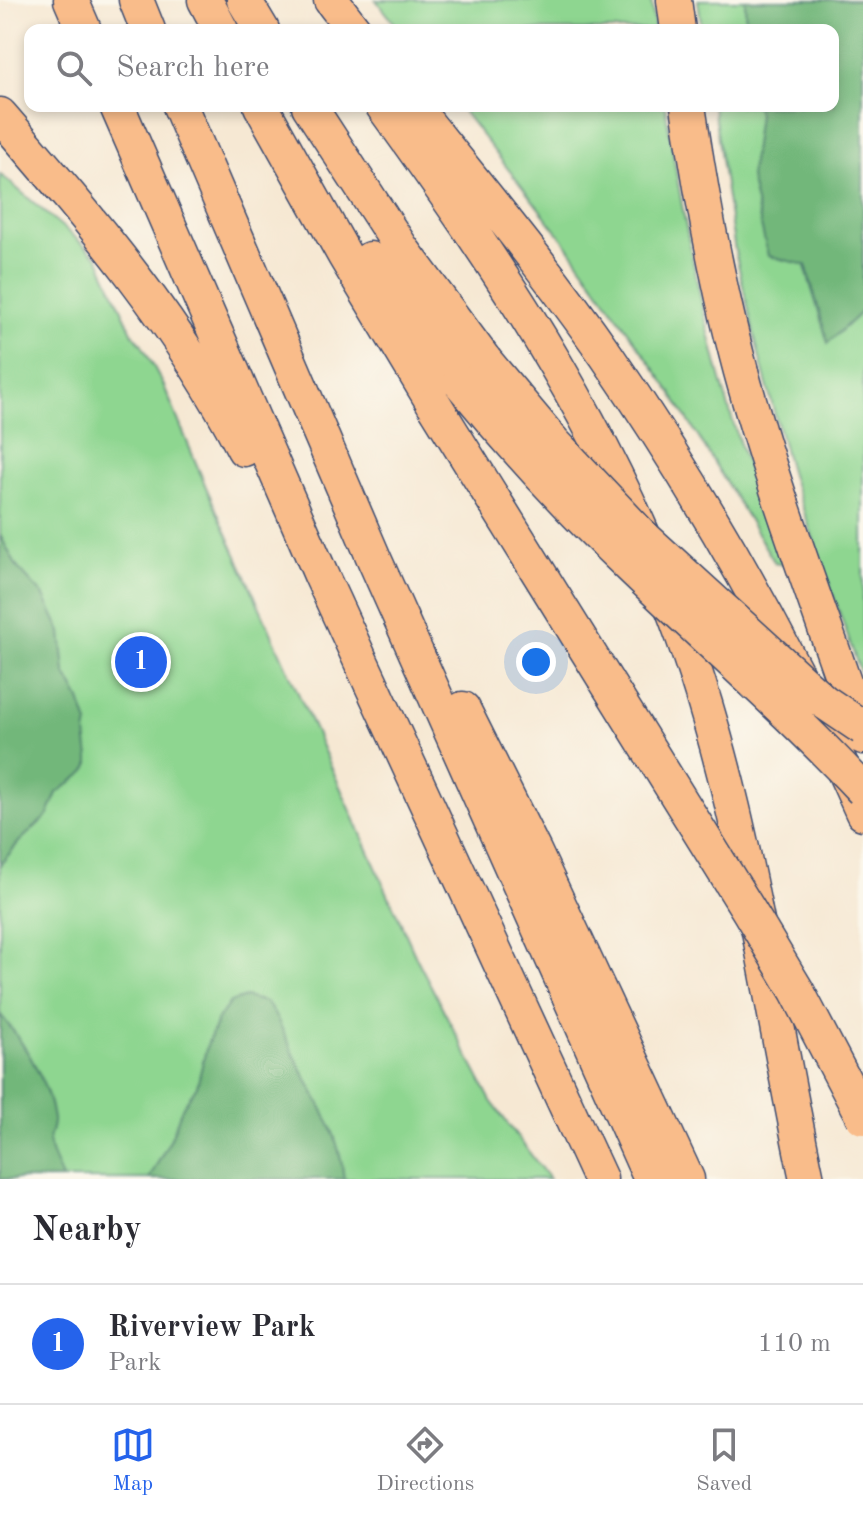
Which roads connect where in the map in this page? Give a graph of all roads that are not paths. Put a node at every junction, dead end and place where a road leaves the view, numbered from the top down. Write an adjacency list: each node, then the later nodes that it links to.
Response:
1 (71, 0): 8 (highway)
2 (136, 0): 9 (highway)
3 (205, 0): 10 (highway)
4 (244, 0): 11 (highway)
5 (305, 0): 12 (highway)
6 (331, 0): 13 (highway)
7 (674, 0): 14 (highway)
8 (81, 24)
9 (146, 24)
10 (218, 24)
11 (258, 24)
12 (323, 24)
13 (349, 24)
14 (677, 24)
15 (120, 112): 26 (highway)
16 (183, 112): 25 (highway)
17 (264, 112): 32 (highway, bridge)
18 (266, 112): 24 (highway)
19 (313, 112): 24 (highway)
20 (387, 112): 36 (highway)
21 (418, 112): 31 (highway)
22 (689, 112): 29 (highway)
23 (0, 115): 26 (highway)
24 (472, 371): 27 (highway, bridge); 30 (highway, bridge)
25 (375, 561): 34 (highway); 35 (highway)
26 (364, 670): 33 (highway)
27 (823, 701): 28 (highway, bridge); 29 (highway, bridge)
28 (863, 728)
29 (863, 740)
30 (863, 790)
31 (863, 813)
32 (863, 1117)
33 (600, 1179)
34 (651, 1179)
35 (687, 1179)
36 (807, 1179)

